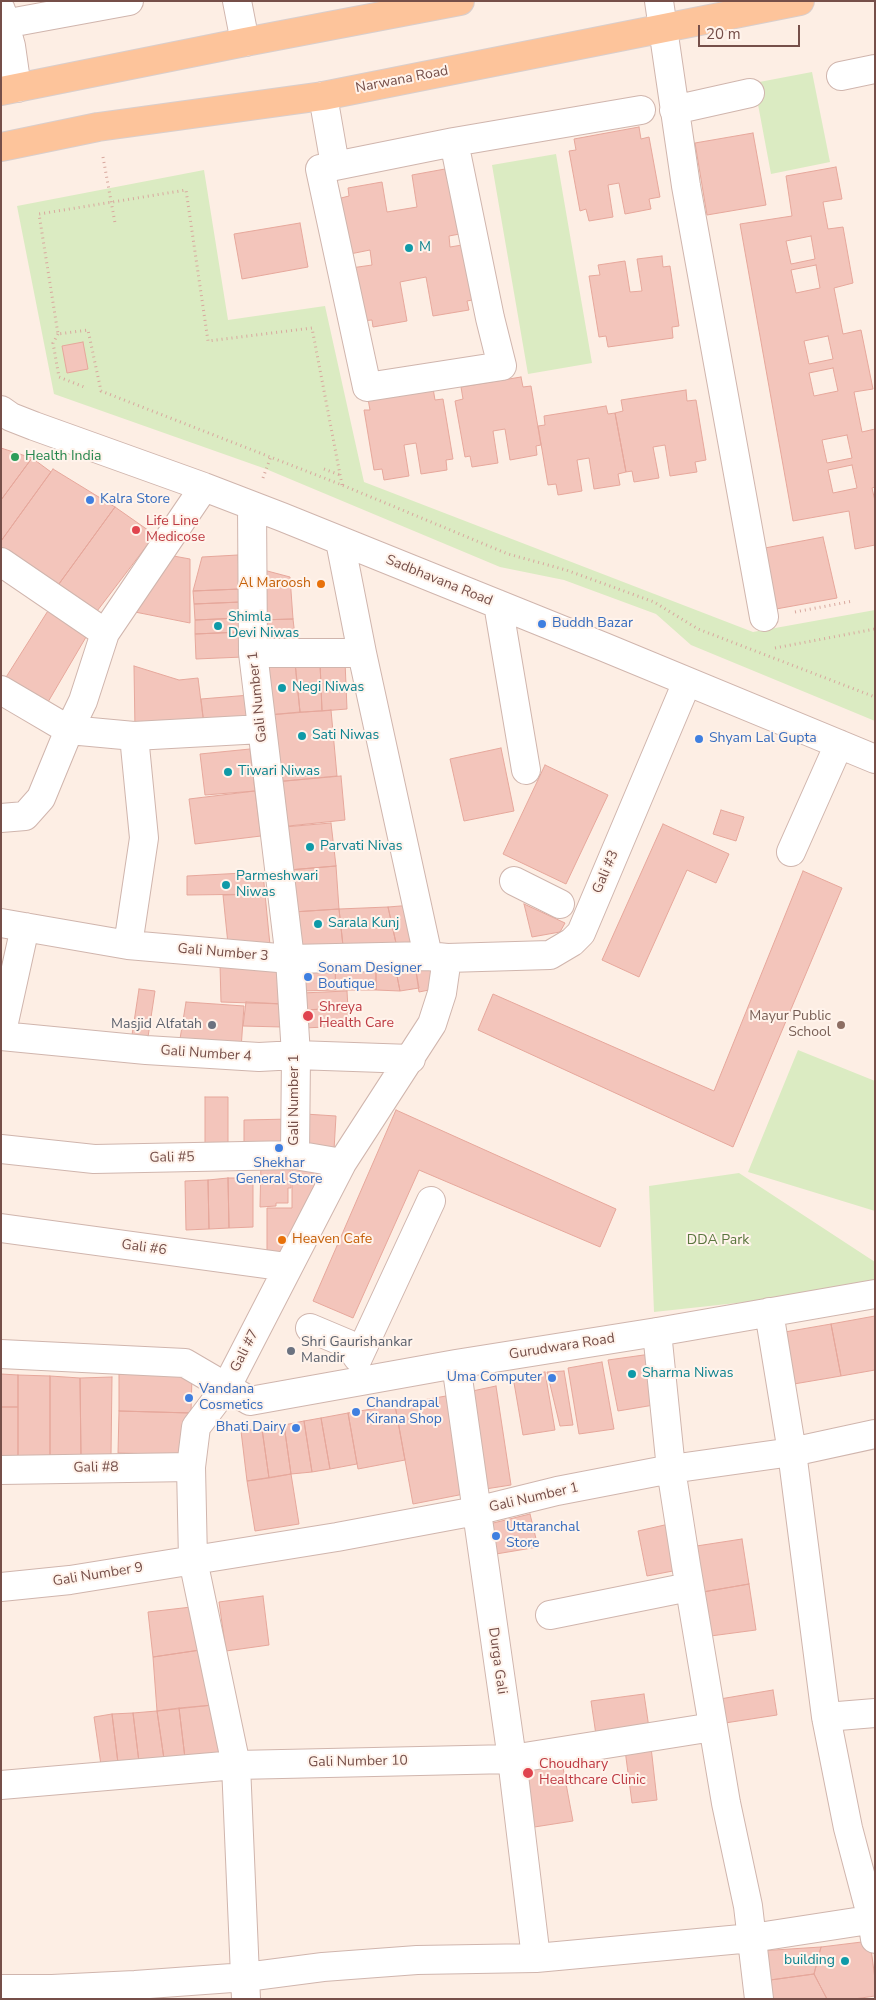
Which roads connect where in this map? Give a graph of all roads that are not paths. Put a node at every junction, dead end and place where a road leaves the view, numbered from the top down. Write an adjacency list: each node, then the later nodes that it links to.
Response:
1 (129, 1): 6 (street)
2 (237, 1): 8 (street)
3 (460, 1): 8 (main road)
4 (659, 1): 7 (street)
5 (800, 1): 7 (main road, Narwana Road)
6 (2, 17): 11 (street)
7 (663, 28): 13 (main road, Narwana Road); 15 (street)
8 (245, 42): 11 (main road)
9 (875, 69): 10 (street)
10 (841, 76)
11 (9, 89)
12 (750, 93): 15 (street)
13 (323, 96): 17 (main road, Narwana Road); 18 (street)
14 (640, 110): 16 (street)
15 (674, 110): 25 (street)
16 (454, 142): 18 (street); 18 (street)
17 (1, 147)
18 (335, 165)
19 (1, 410): 20 (street, Sadbhavana Road)
20 (204, 487): 21 (street, Sadbhavana Road); 26 (street)
21 (252, 506): 22 (street, Sadbhavana Road); 27 (street, Gali Number 1)
22 (340, 541): 24 (street, Sadbhavana Road); 28 (street)
23 (1, 562): 26 (street)
24 (498, 604): 29 (street, Sadbhavana Road); 36 (street)
25 (764, 618)
26 (105, 633): 32 (street)
27 (252, 653): 28 (street); 31 (street, Gali Number 1)
28 (362, 653): 43 (street)
29 (687, 682): 34 (street, Sadbhavana Road); 43 (street, Gali #3)
30 (1, 690): 32 (street)
31 (262, 729): 33 (street); 44 (street, Gali Number 1)
32 (69, 730): 33 (street); 37 (street)
33 (134, 736): 42 (street)
34 (839, 744): 35 (street, Sadbhavana Road); 38 (street)
35 (875, 759)
36 (526, 770)
37 (1, 818)
38 (791, 852)
39 (514, 881): 40 (street)
40 (560, 904)
41 (13, 925): 42 (street, Gali Number 3); 45 (street)
42 (128, 945): 44 (street, Gali Number 3)
43 (437, 958): 44 (street, Gali Number 3); 47 (street, Gali #7)
44 (290, 959): 46 (street, Gali Number 1)
45 (1, 1036): 46 (street, Gali Number 4)
46 (296, 1055): 47 (street, Gali Number 4); 49 (street, Gali Number 1)
47 (411, 1059): 50 (street, Gali #7)
48 (1, 1150): 49 (street, Gali #5)
49 (295, 1155): 50 (street, Gali #5)
50 (342, 1163): 53 (street, Gali #7)
51 (431, 1201): 60 (street)
52 (1, 1228): 53 (street, Gali #6)
53 (287, 1267): 61 (street, Gali #7)
54 (875, 1294): 55 (street, Gurudwara Road)
55 (770, 1312): 57 (street, Gurudwara Road); 63 (street)
56 (310, 1328): 60 (street)
57 (657, 1332): 59 (street, Gurudwara Road); 65 (street)
58 (1, 1354): 61 (street, Gali #7)
59 (456, 1364): 60 (street, Gurudwara Road); 67 (street, Durga Gali)
60 (360, 1369): 61 (street, Gurudwara Road)
61 (227, 1386): 64 (street)
62 (875, 1434): 63 (street, Gali Number 1)
63 (792, 1452): 65 (street, Gali Number 1); 73 (street)
64 (191, 1467): 66 (street, Gali #8); 68 (street)
65 (671, 1469): 67 (street, Gali Number 1); 70 (street)
66 (1, 1470)
67 (476, 1511): 68 (street, Gali Number 1); 75 (street, Durga Gali)
68 (193, 1560): 69 (street, Gali Number 9); 76 (street)
69 (1, 1586)
70 (689, 1587): 71 (street); 74 (street)
71 (550, 1615)
72 (875, 1713): 73 (street)
73 (826, 1717): 78 (street)
74 (713, 1727): 75 (street, Gali Number 10); 79 (street)
75 (512, 1759): 76 (street, Gali Number 10); 80 (street, Durga Gali)
76 (236, 1764): 77 (street, Gali Number 10); 82 (street)
77 (1, 1784)
78 (874, 1926): 79 (street)
79 (752, 1938): 80 (street); 83 (street)
80 (536, 1958): 82 (street)
81 (1, 1988): 82 (street)
82 (246, 1988)
83 (759, 1999)

